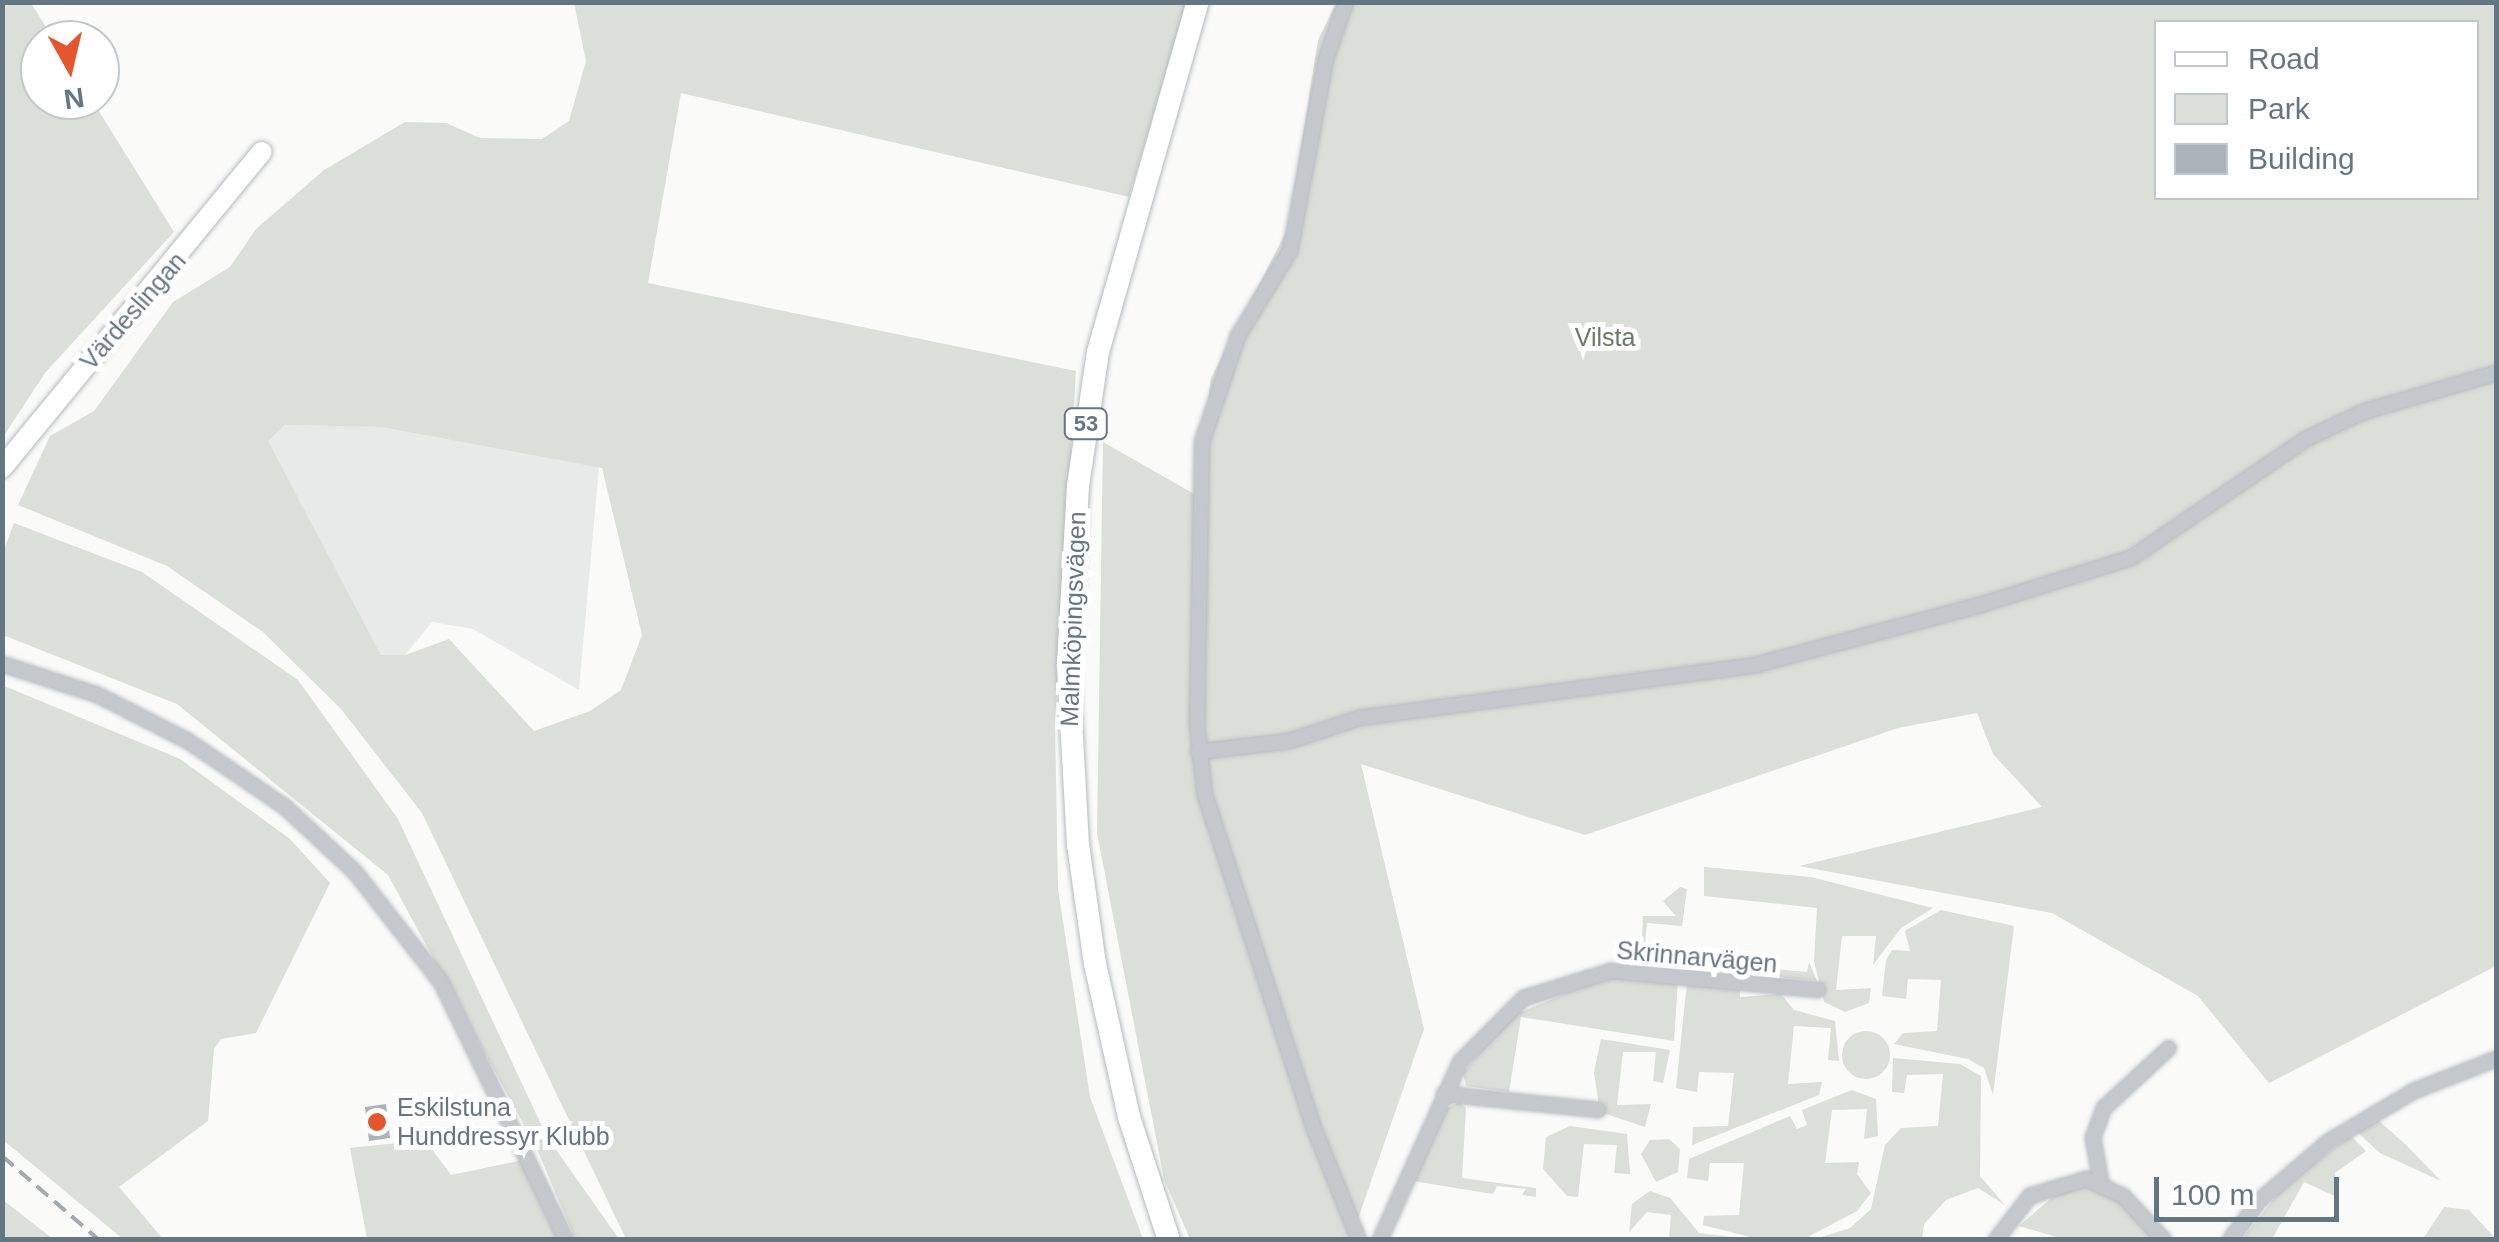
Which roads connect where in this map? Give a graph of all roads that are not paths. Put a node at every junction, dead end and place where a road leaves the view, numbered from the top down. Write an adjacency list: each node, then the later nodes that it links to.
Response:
1 (1198, 2): 15 (main road, Malmköpingsvägen / 53)
2 (1346, 2): 7 (street)
3 (262, 152): 5 (street, Värdeslingan)
4 (2496, 374): 7 (street)
5 (2, 468)
6 (2, 664): 14 (street)
7 (1198, 752): 16 (street)
8 (1818, 990): 11 (street, Skrinnarvägen)
9 (2170, 1048): 13 (street)
10 (2496, 1059): 20 (street)
11 (1444, 1094): 12 (street); 17 (street, Skrinnarvägen)
12 (1598, 1110)
13 (2101, 1182): 18 (street); 19 (street)
14 (566, 1240)
15 (1169, 1240)
16 (1358, 1240)
17 (1380, 1240)
18 (1996, 1240)
19 (2164, 1240)
20 (2230, 1240)

